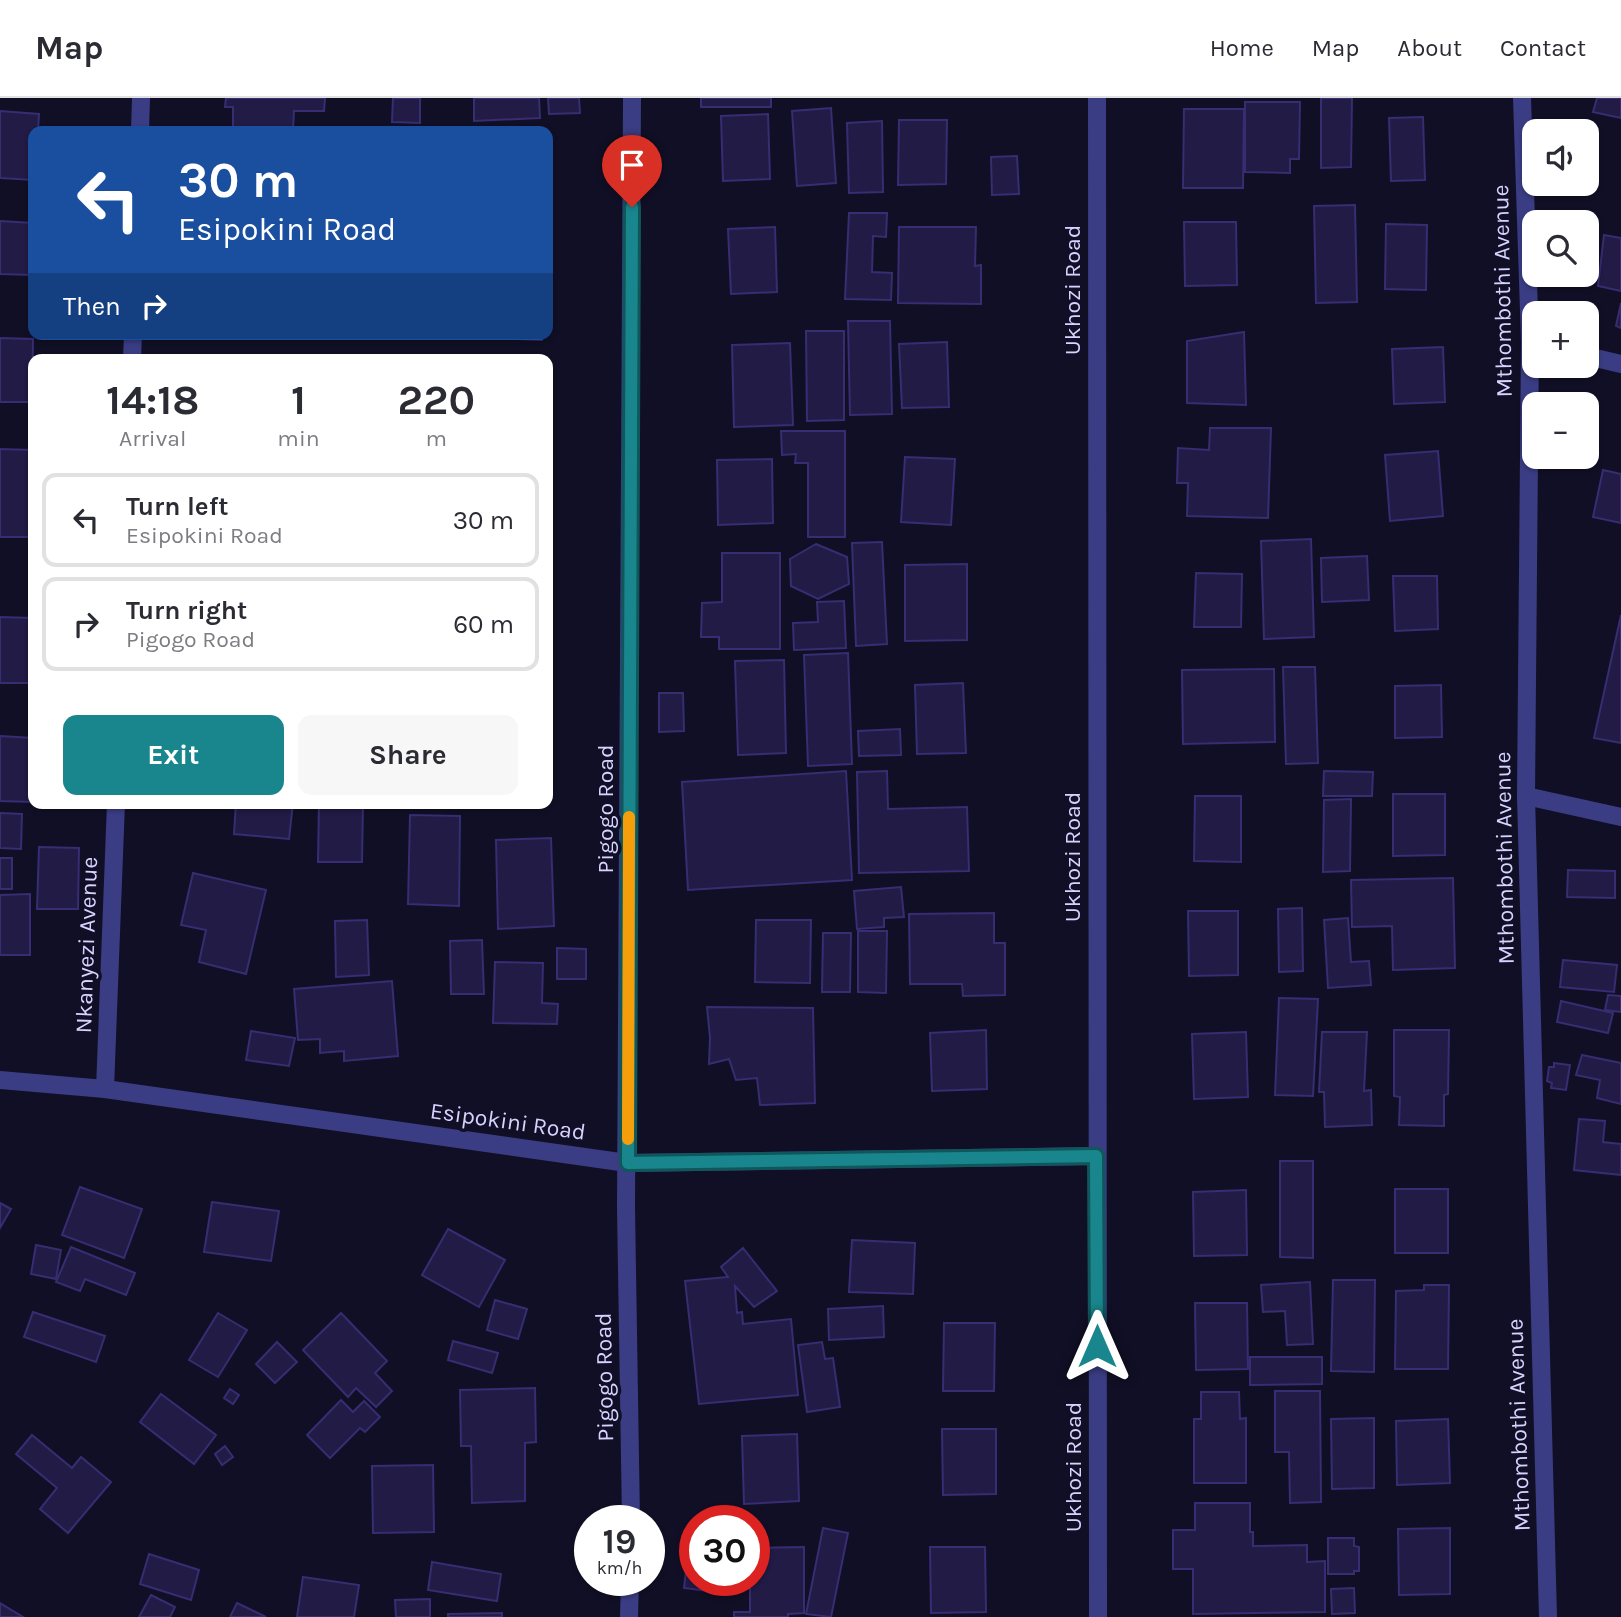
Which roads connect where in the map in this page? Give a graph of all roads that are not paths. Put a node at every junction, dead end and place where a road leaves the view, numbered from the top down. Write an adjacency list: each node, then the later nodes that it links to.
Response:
1 (141, 98): 5 (street)
2 (632, 98): 16 (street, Pigogo Road)
3 (1097, 98): 15 (street, Ukhozi Road)
4 (1522, 98): 6 (street, Mthombothi Avenue)
5 (140, 126)
6 (1530, 301)
7 (1599, 359): 8 (street)
8 (1621, 364)
9 (1532, 378): 10 (street, Mthombothi Avenue)
10 (1526, 796): 12 (street); 21 (street, Mthombothi Avenue)
11 (116, 809): 14 (street, Nkanyezi Avenue)
12 (1621, 817)
13 (0, 1080): 14 (street, Esipokini Road)
14 (105, 1089): 16 (street, Esipokini Road)
15 (1096, 1156): 16 (street, Esipokini Road); 20 (street, Ukhozi Road)
16 (628, 1163): 17 (street, Pigogo Road)
17 (631, 1505)
18 (630, 1596): 19 (street)
19 (629, 1617)
20 (1098, 1617)
21 (1548, 1617)

